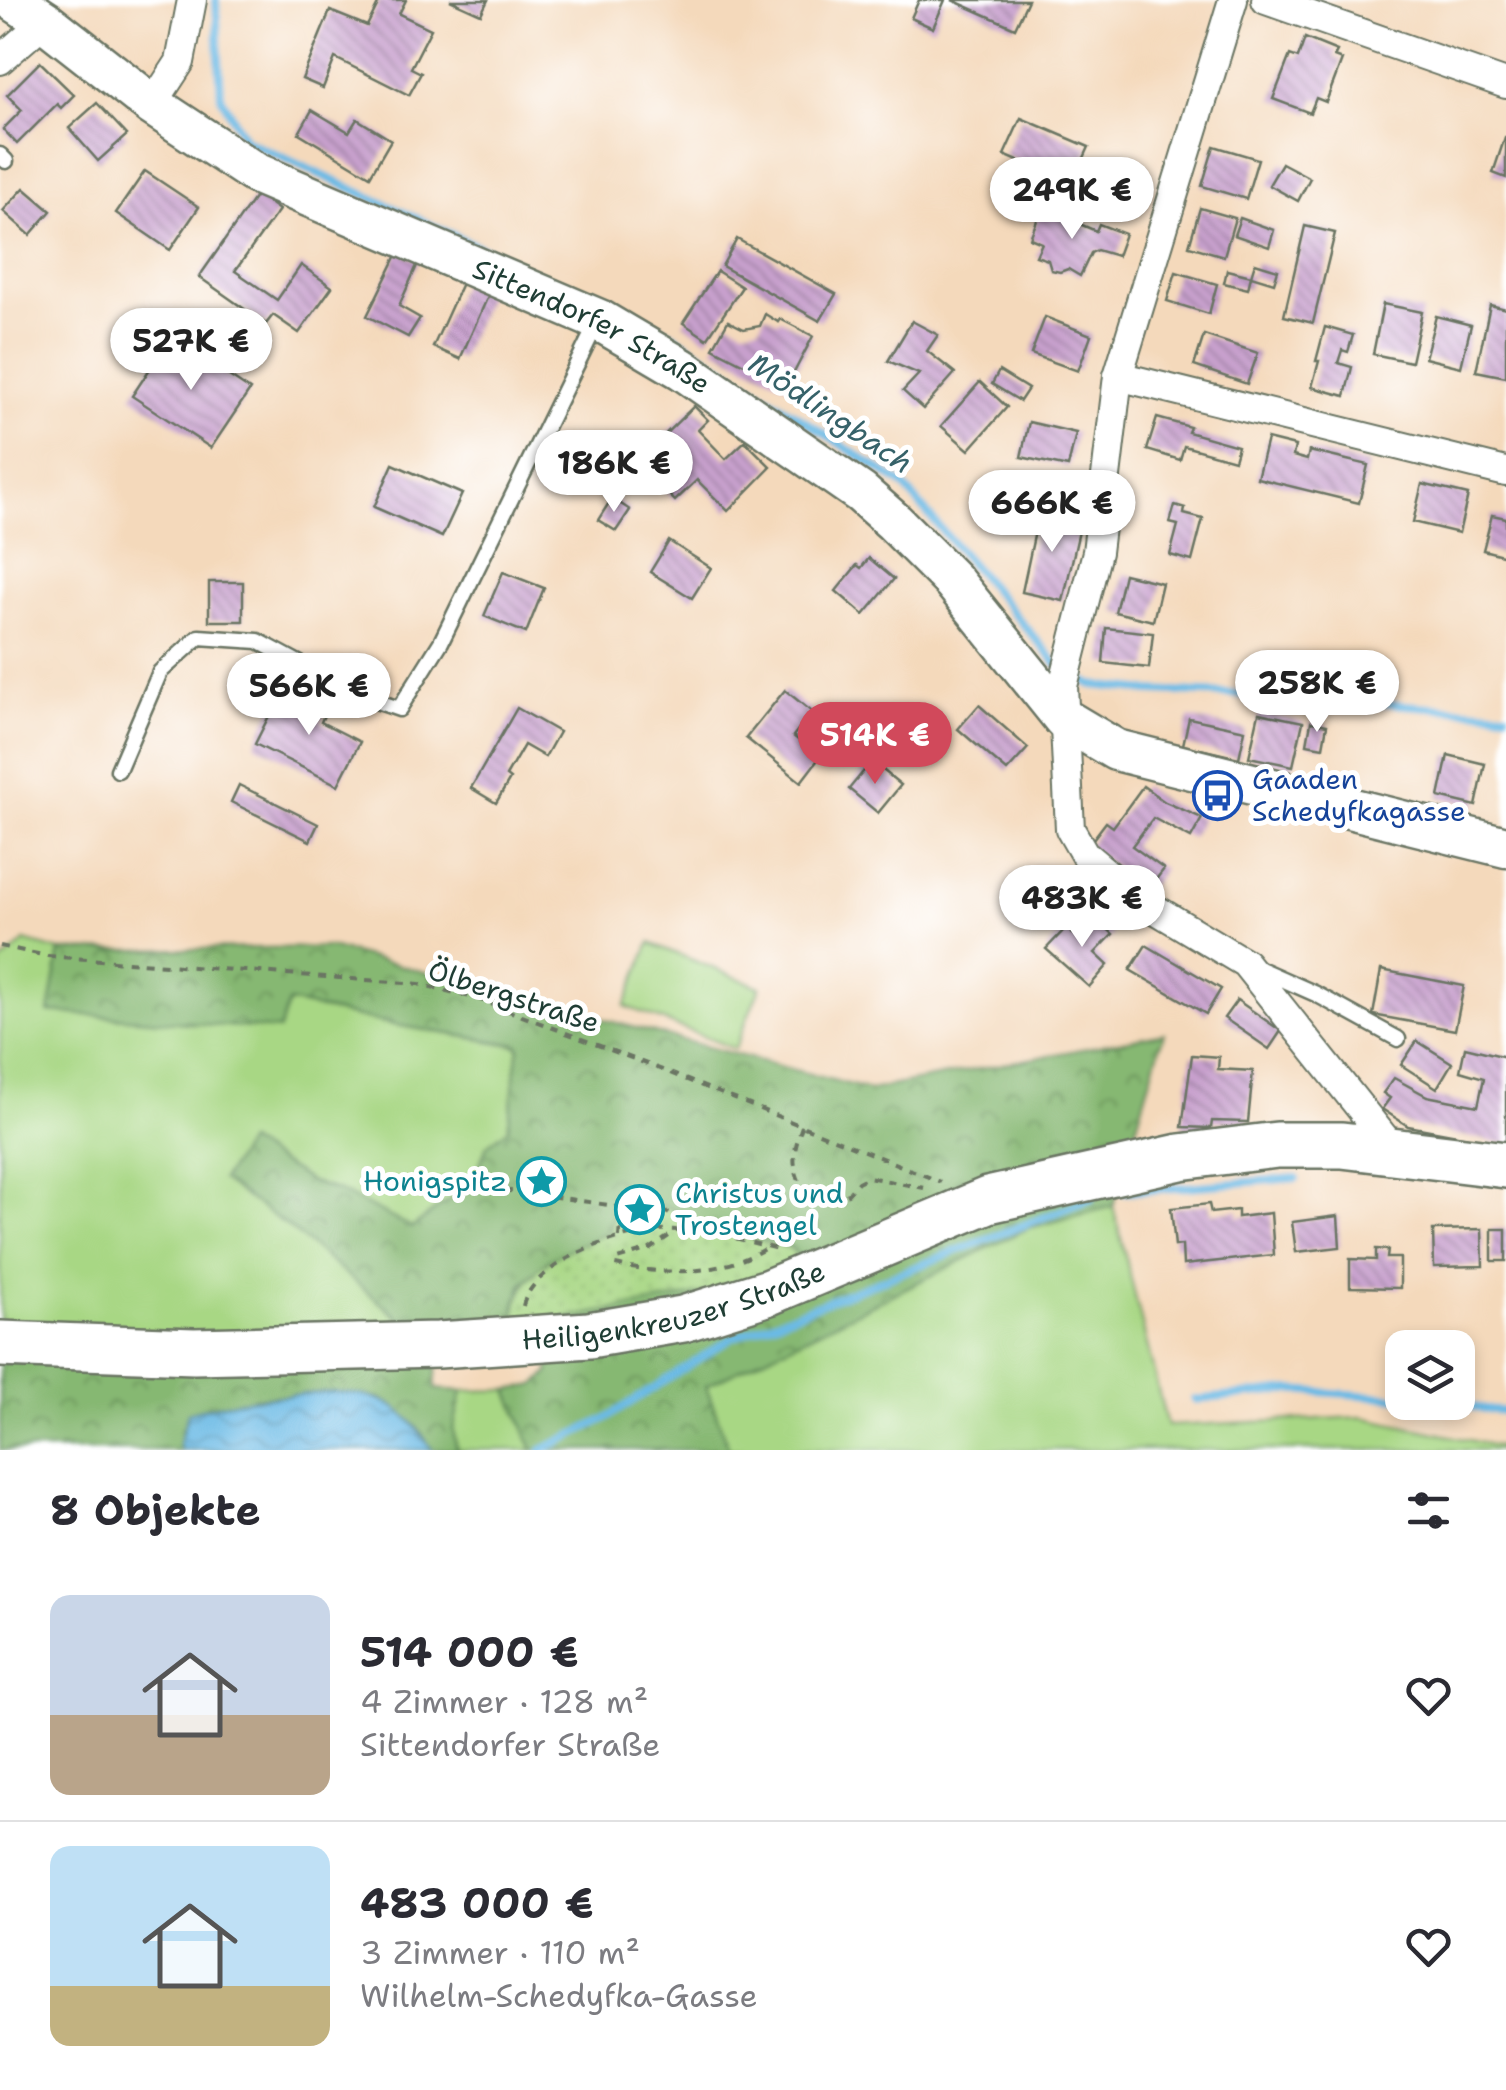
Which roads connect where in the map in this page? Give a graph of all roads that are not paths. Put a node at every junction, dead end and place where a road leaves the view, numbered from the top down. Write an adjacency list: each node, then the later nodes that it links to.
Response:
1 (192, 0): 7 (street)
2 (1234, 0): 9 (street)
3 (1266, 0): 6 (street)
4 (29, 10): 5 (street); 7 (street, Sittendorfer Straße)
5 (0, 60)
6 (1506, 84)
7 (152, 105): 8 (street, Sittendorfer Straße)
8 (599, 320): 11 (street, Sittendorfer Straße); 12 (lane)
9 (1118, 376): 10 (street); 11 (street)
10 (1506, 472)
11 (1063, 702): 13 (street, Sittendorfer Straße); 14 (street)
12 (118, 770)
13 (1506, 847)
14 (1252, 971): 15 (lane); 16 (street)
15 (1398, 1039)
16 (1392, 1150): 17 (main road, Heiligenkreuzer Straße); 18 (main road, Heiligenkreuzer Straße)
17 (1506, 1165)
18 (0, 1344)

